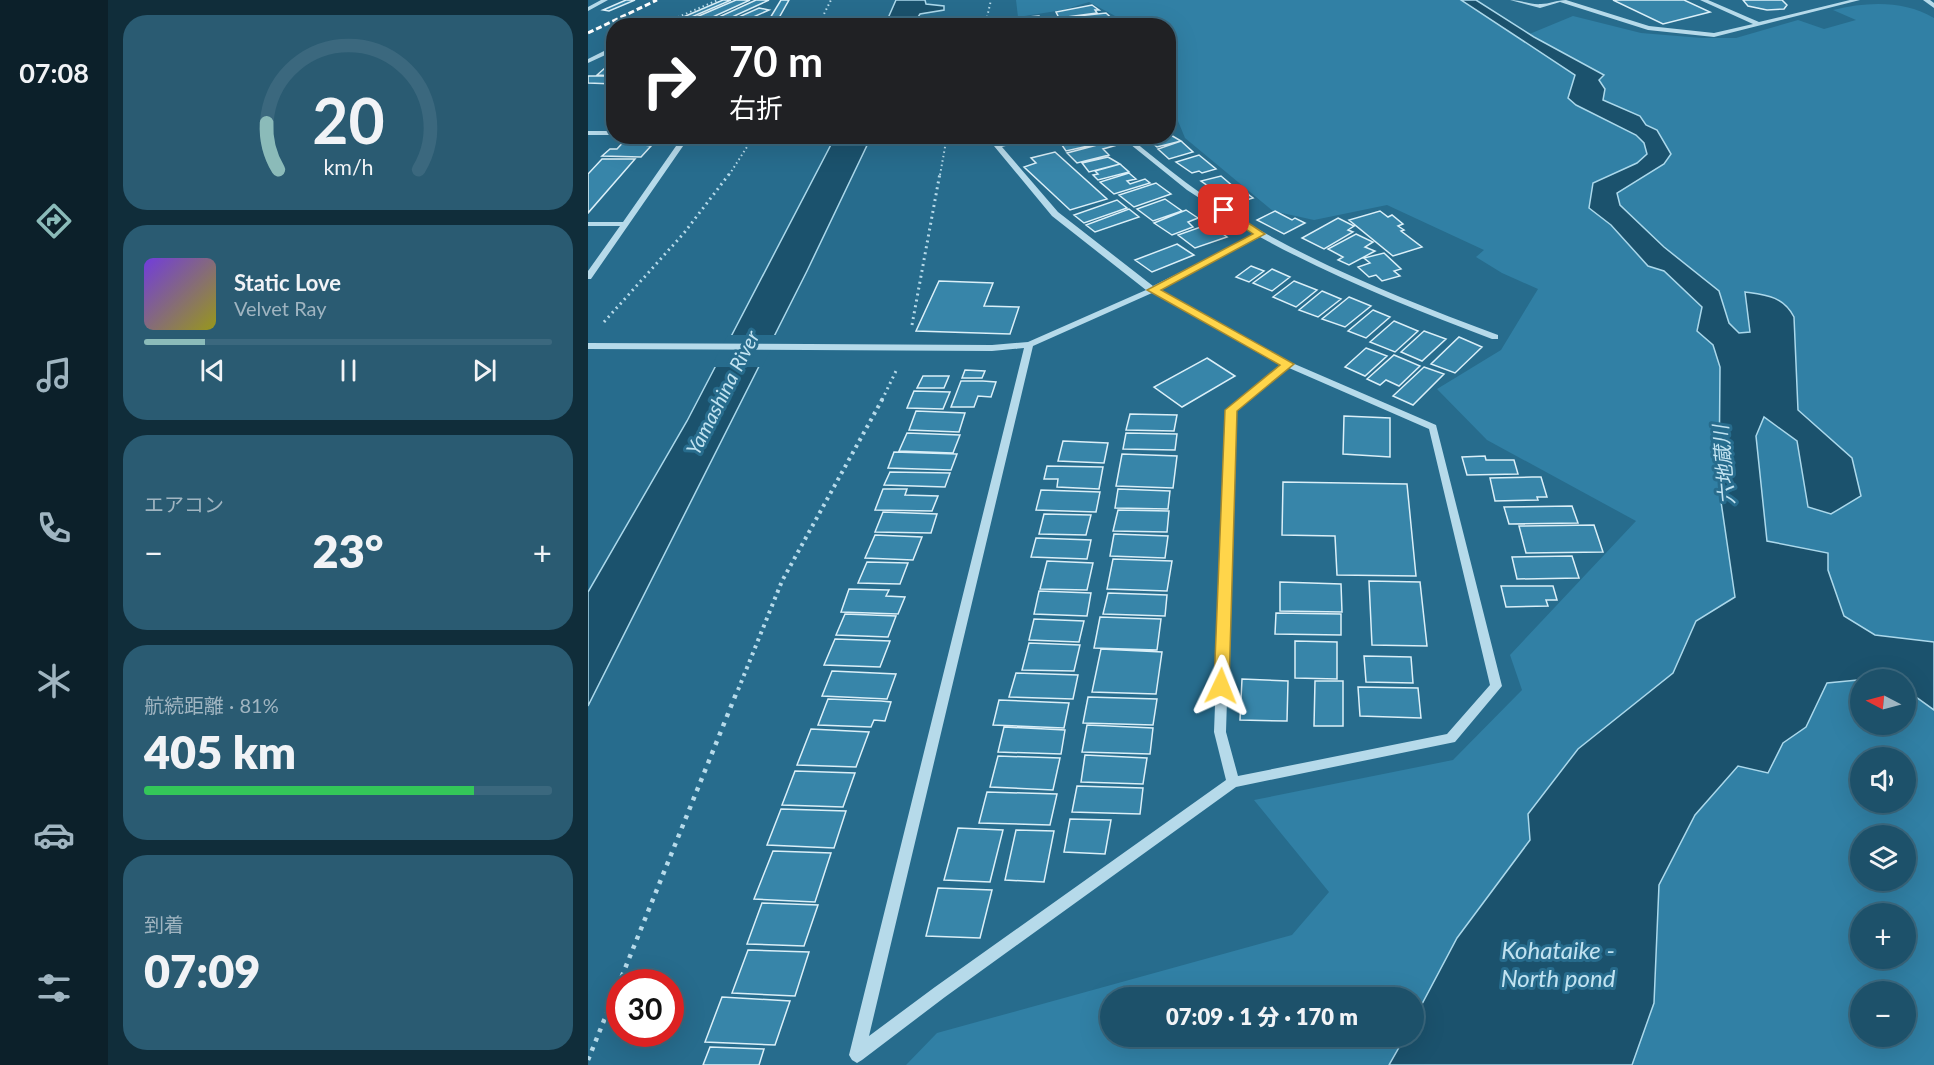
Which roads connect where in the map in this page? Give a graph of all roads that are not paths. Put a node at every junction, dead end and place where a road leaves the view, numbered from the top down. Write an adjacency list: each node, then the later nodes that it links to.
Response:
1 (602, 0): 8 (street)
2 (1513, 0): 3 (street)
3 (1560, 0): 9 (street)
4 (1703, 0): 9 (street)
5 (1857, 0): 9 (street)
6 (1926, 0): 7 (street)
7 (1934, 6)
8 (588, 9)
9 (1758, 24)
10 (606, 52): 11 (street)
11 (588, 61)
12 (588, 133): 13 (street)
13 (606, 133)
14 (681, 144): 18 (street)
15 (1006, 144): 21 (street)
16 (1132, 144): 19 (street)
17 (588, 224): 18 (street)
18 (626, 224): 20 (street)
19 (1260, 234): 21 (street); 22 (street)
20 (588, 277)
21 (1152, 290): 23 (street); 25 (street)
22 (1495, 337)
23 (1029, 345): 24 (street); 26 (street)
24 (588, 346)
25 (1288, 364): 26 (street); 26 (street)
26 (1233, 782)

